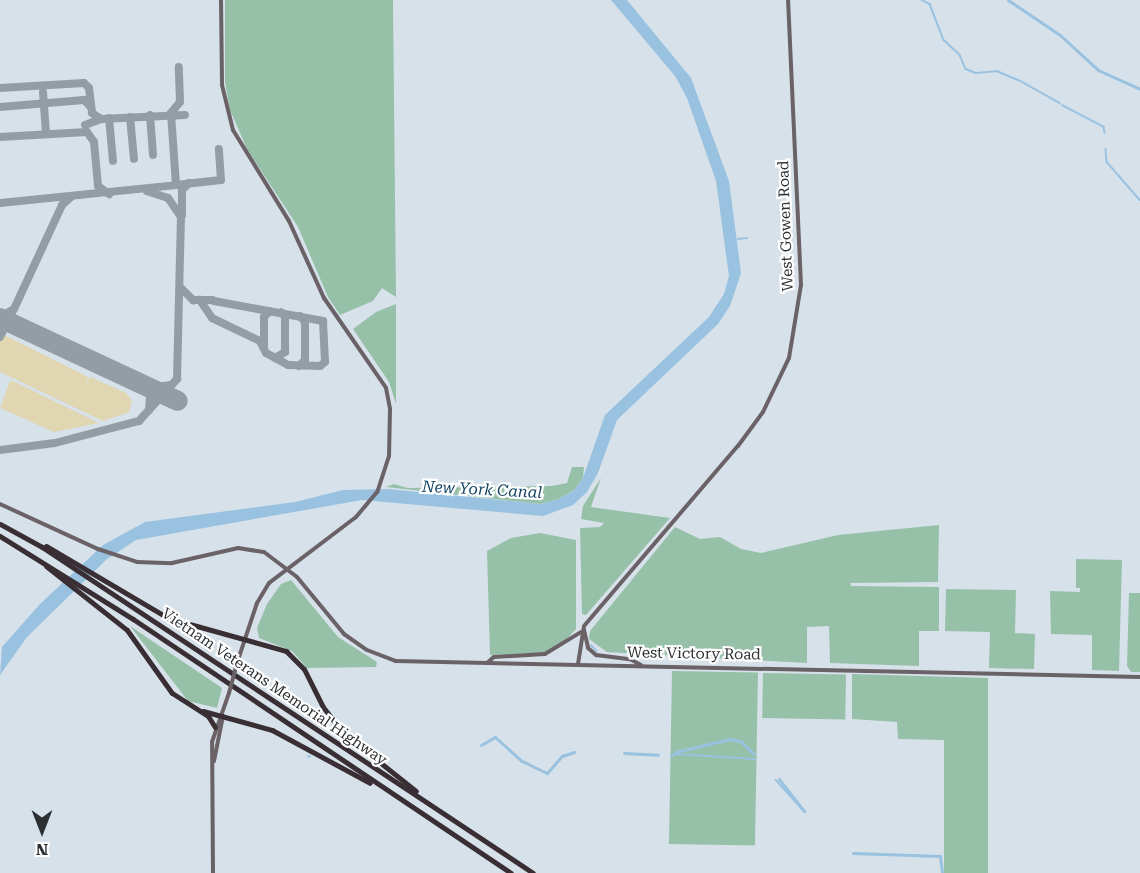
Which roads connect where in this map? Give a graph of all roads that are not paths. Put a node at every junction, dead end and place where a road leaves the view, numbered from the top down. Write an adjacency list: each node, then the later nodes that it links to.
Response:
1 (221, 0): 7 (main road)
2 (788, 0): 9 (main road, West Gowen Road)
3 (0, 504): 7 (main road)
4 (3, 526): 6 (highway, Vietnam Veterans Memorial Highway)
5 (0, 536): 8 (highway)
6 (76, 566): 11 (highway); 21 (highway, Vietnam Veterans Memorial Highway)
7 (286, 566): 11 (main road); 12 (main road, West Victory Road)
8 (81, 590): 16 (highway); 20 (highway, Vietnam Veterans Memorial Highway)
9 (584, 626): 10 (main road, West Gowen Road); 14 (main road)
10 (582, 632): 12 (main road); 13 (main road, West Gowen Road)
11 (245, 638): 17 (main road, bridge); 21 (highway)
12 (486, 663): 13 (main road, West Victory Road)
13 (578, 663): 14 (main road, West Victory Road)
14 (642, 665): 15 (main road, West Victory Road)
15 (1140, 677)
16 (200, 711): 17 (highway); 18 (highway)
17 (223, 716): 18 (main road); 19 (main road); 20 (highway)
18 (215, 728): 19 (main road)
19 (214, 761): 22 (main road)
20 (401, 799): 23 (highway, Vietnam Veterans Memorial Highway)
21 (448, 816): 24 (highway, Vietnam Veterans Memorial Highway)
22 (213, 873)
23 (512, 873)
24 (533, 873)

